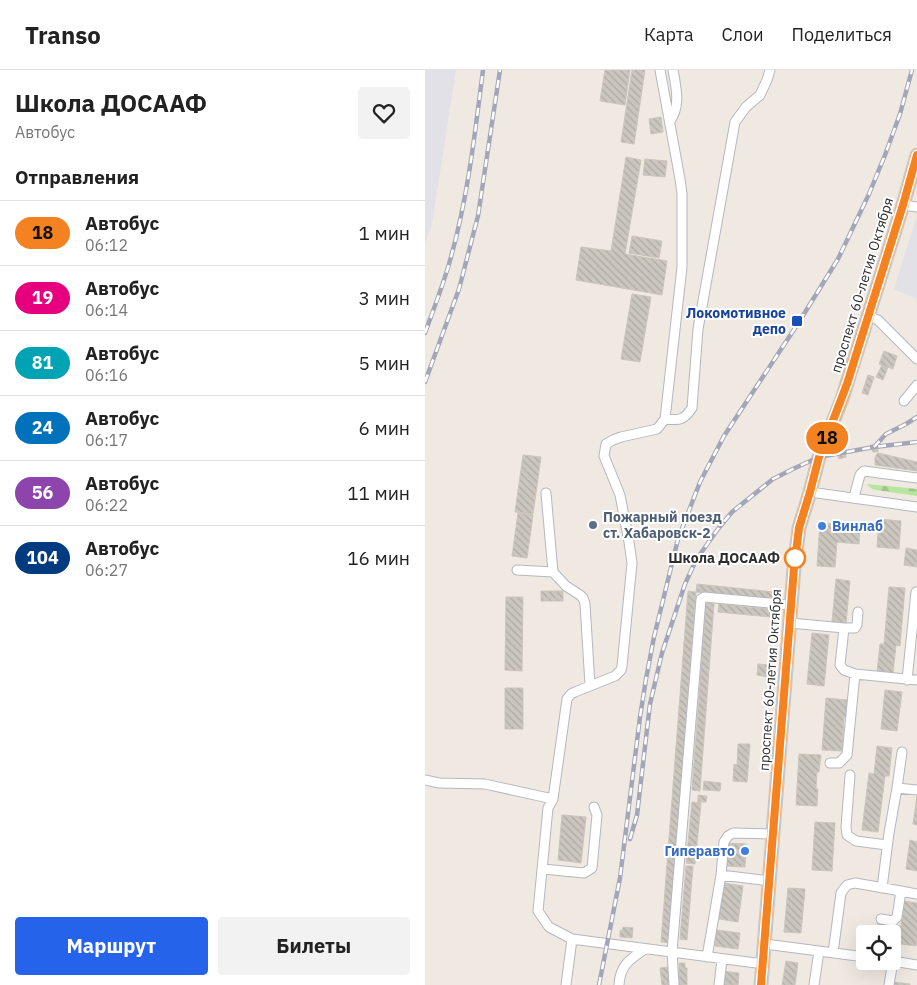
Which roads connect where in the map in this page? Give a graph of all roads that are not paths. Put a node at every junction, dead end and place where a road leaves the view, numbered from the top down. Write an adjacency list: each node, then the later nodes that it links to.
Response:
1 (660, 70): 4 (street)
2 (673, 70): 4 (street)
3 (770, 70): 12 (street)
4 (670, 121): 12 (street)
5 (917, 155): 6 (highway, проспект 60-летия Октября)
6 (903, 205): 7 (street); 8 (highway, проспект 60-летия Октября)
7 (917, 207)
8 (869, 316): 9 (street); 14 (highway, проспект 60-летия Октября)
9 (917, 359)
10 (917, 386): 11 (street)
11 (904, 401)
12 (665, 419): 29 (street)
13 (917, 478): 16 (street)
14 (810, 492): 16 (street); 21 (highway, проспект 60-летия Октября)
15 (547, 493): 19 (street)
16 (854, 498): 17 (street)
17 (917, 506)
18 (517, 570): 19 (street)
19 (553, 572): 29 (street)
20 (916, 592): 25 (street)
21 (791, 605): 23 (highway, проспект 60-летия Октября); 51 (street)
22 (858, 612): 24 (street)
23 (790, 623): 24 (street); 38 (highway, проспект 60-летия Октября)
24 (844, 628): 26 (street)
25 (914, 635): 27 (street)
26 (855, 674): 27 (street); 31 (street)
27 (907, 680): 28 (street)
28 (917, 680)
29 (590, 685): 36 (street)
30 (902, 752): 34 (street)
31 (830, 763)
32 (851, 775): 39 (street)
33 (425, 780): 36 (street)
34 (897, 788): 35 (street); 39 (street)
35 (917, 790)
36 (553, 799): 40 (street)
37 (594, 807): 40 (street)
38 (773, 834): 41 (street); 42 (highway, проспект 60-летия Октября)
39 (887, 845): 43 (street)
40 (543, 869): 47 (street)
41 (721, 875): 42 (street); 54 (street)
42 (770, 881): 48 (highway, проспект 60-летия Октября)
43 (882, 888): 44 (street); 52 (street)
44 (901, 892): 45 (street); 46 (street)
45 (917, 894)
46 (881, 919)
47 (572, 939): 49 (street); 60 (street)
48 (765, 944): 50 (street); 57 (highway, проспект 60-летия Октября)
49 (645, 948): 51 (street); 61 (street)
50 (819, 951): 52 (street); 65 (street)
51 (672, 952): 54 (street); 62 (street)
52 (833, 953): 53 (street)
53 (856, 956)
54 (707, 957): 55 (street)
55 (722, 959): 57 (street); 63 (street)
56 (901, 962): 58 (street)
57 (763, 964): 64 (highway, проспект 60-летия Октября)
58 (917, 965)
59 (892, 970): 66 (street)
60 (566, 985)
61 (619, 985)
62 (674, 985)
63 (719, 985)
64 (761, 985)
65 (814, 985)
66 (889, 985)

